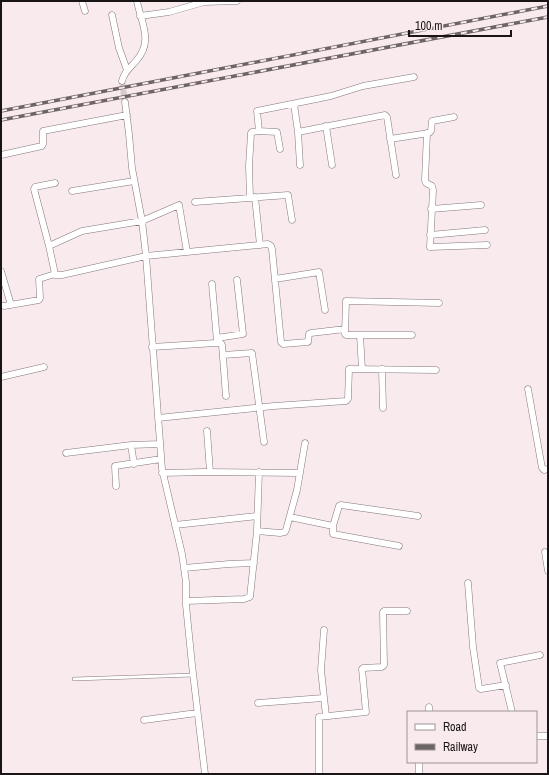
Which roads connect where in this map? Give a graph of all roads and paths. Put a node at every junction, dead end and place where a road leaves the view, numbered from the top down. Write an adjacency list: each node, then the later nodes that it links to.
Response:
1 (82, 1): 4 (street)
2 (137, 1): 6 (street)
3 (237, 1): 6 (street)
4 (85, 11)
5 (112, 15): 7 (street)
6 (140, 16): 7 (street)
7 (127, 70): 9 (street)
8 (414, 78): 11 (street)
9 (122, 81)
10 (125, 102): 12 (street)
11 (294, 104): 15 (street); 16 (street)
12 (127, 115): 20 (street); 24 (street)
13 (454, 117): 17 (street)
14 (326, 126): 16 (street); 18 (street); 22 (street)
15 (258, 131): 19 (street); 27 (street)
16 (298, 132): 21 (street)
17 (427, 133): 18 (street); 30 (street)
18 (390, 139): 23 (street)
19 (280, 148)
20 (1, 156)
21 (300, 165)
22 (332, 165)
23 (396, 175)
24 (134, 181): 26 (street); 32 (street)
25 (55, 183): 37 (street)
26 (72, 191)
27 (252, 198): 28 (street); 31 (street); 35 (street)
28 (195, 202)
29 (481, 205): 30 (street)
30 (432, 209): 34 (street)
31 (292, 220)
32 (142, 221): 37 (street); 38 (street); 39 (street)
33 (485, 230): 34 (street)
34 (430, 234): 36 (street)
35 (260, 245): 38 (street); 42 (street)
36 (487, 245)
37 (49, 246): 41 (street)
38 (188, 252): 39 (street)
39 (146, 256): 41 (street); 53 (street)
40 (1, 271): 47 (street)
41 (55, 275): 47 (street)
42 (275, 279): 48 (street); 49 (street)
43 (236, 280): 52 (street)
44 (212, 284): 52 (street)
45 (439, 302): 49 (street)
46 (1, 305): 47 (street)
47 (11, 305)
48 (325, 310)
49 (345, 329): 50 (street)
50 (360, 335): 51 (street); 56 (street)
51 (412, 335)
52 (217, 341): 53 (street); 54 (street)
53 (152, 347): 64 (street)
54 (223, 355): 61 (street); 62 (street)
55 (44, 368): 59 (street)
56 (362, 369): 57 (street); 62 (street)
57 (382, 369): 58 (street); 63 (street)
58 (436, 370)
59 (1, 377)
60 (528, 389): 73 (street)
61 (226, 396)
62 (260, 408): 64 (street); 66 (street)
63 (383, 408)
64 (158, 418): 68 (street)
65 (207, 432): 74 (street)
66 (264, 442)
67 (305, 443): 77 (street)
68 (160, 444): 69 (street); 71 (street)
69 (131, 445): 70 (street); 72 (street)
70 (66, 453)
71 (161, 459): 72 (street); 76 (street)
72 (134, 464): 78 (street)
73 (548, 469)
74 (210, 472): 75 (street); 76 (street)
75 (259, 472): 77 (street); 79 (street)
76 (162, 473): 82 (street)
77 (300, 473): 81 (street)
78 (116, 486)
79 (257, 516): 82 (street); 84 (street)
80 (418, 516): 83 (street)
81 (290, 517): 83 (street); 84 (street)
82 (175, 525): 88 (street)
83 (333, 526): 85 (street)
84 (257, 531): 87 (street)
85 (399, 546)
86 (545, 552): 89 (street)
87 (254, 563): 88 (street); 91 (street)
88 (184, 568): 91 (street)
89 (548, 571)
90 (468, 584): 97 (street)
91 (186, 601): 95 (street)
92 (406, 611): 102 (street)
93 (324, 630): 98 (street)
94 (540, 655): 97 (street)
95 (193, 675): 96 (lane); 101 (street)
96 (74, 679)
97 (506, 685): 100 (street)
98 (323, 698): 99 (street); 102 (street)
99 (258, 703)
100 (512, 711)
101 (197, 713): 103 (street); 107 (street)
102 (326, 716): 108 (street)
103 (144, 720)
104 (537, 736): 105 (street)
105 (548, 736)
106 (419, 763): 109 (street)
107 (204, 774)
108 (319, 774)
109 (419, 774)

